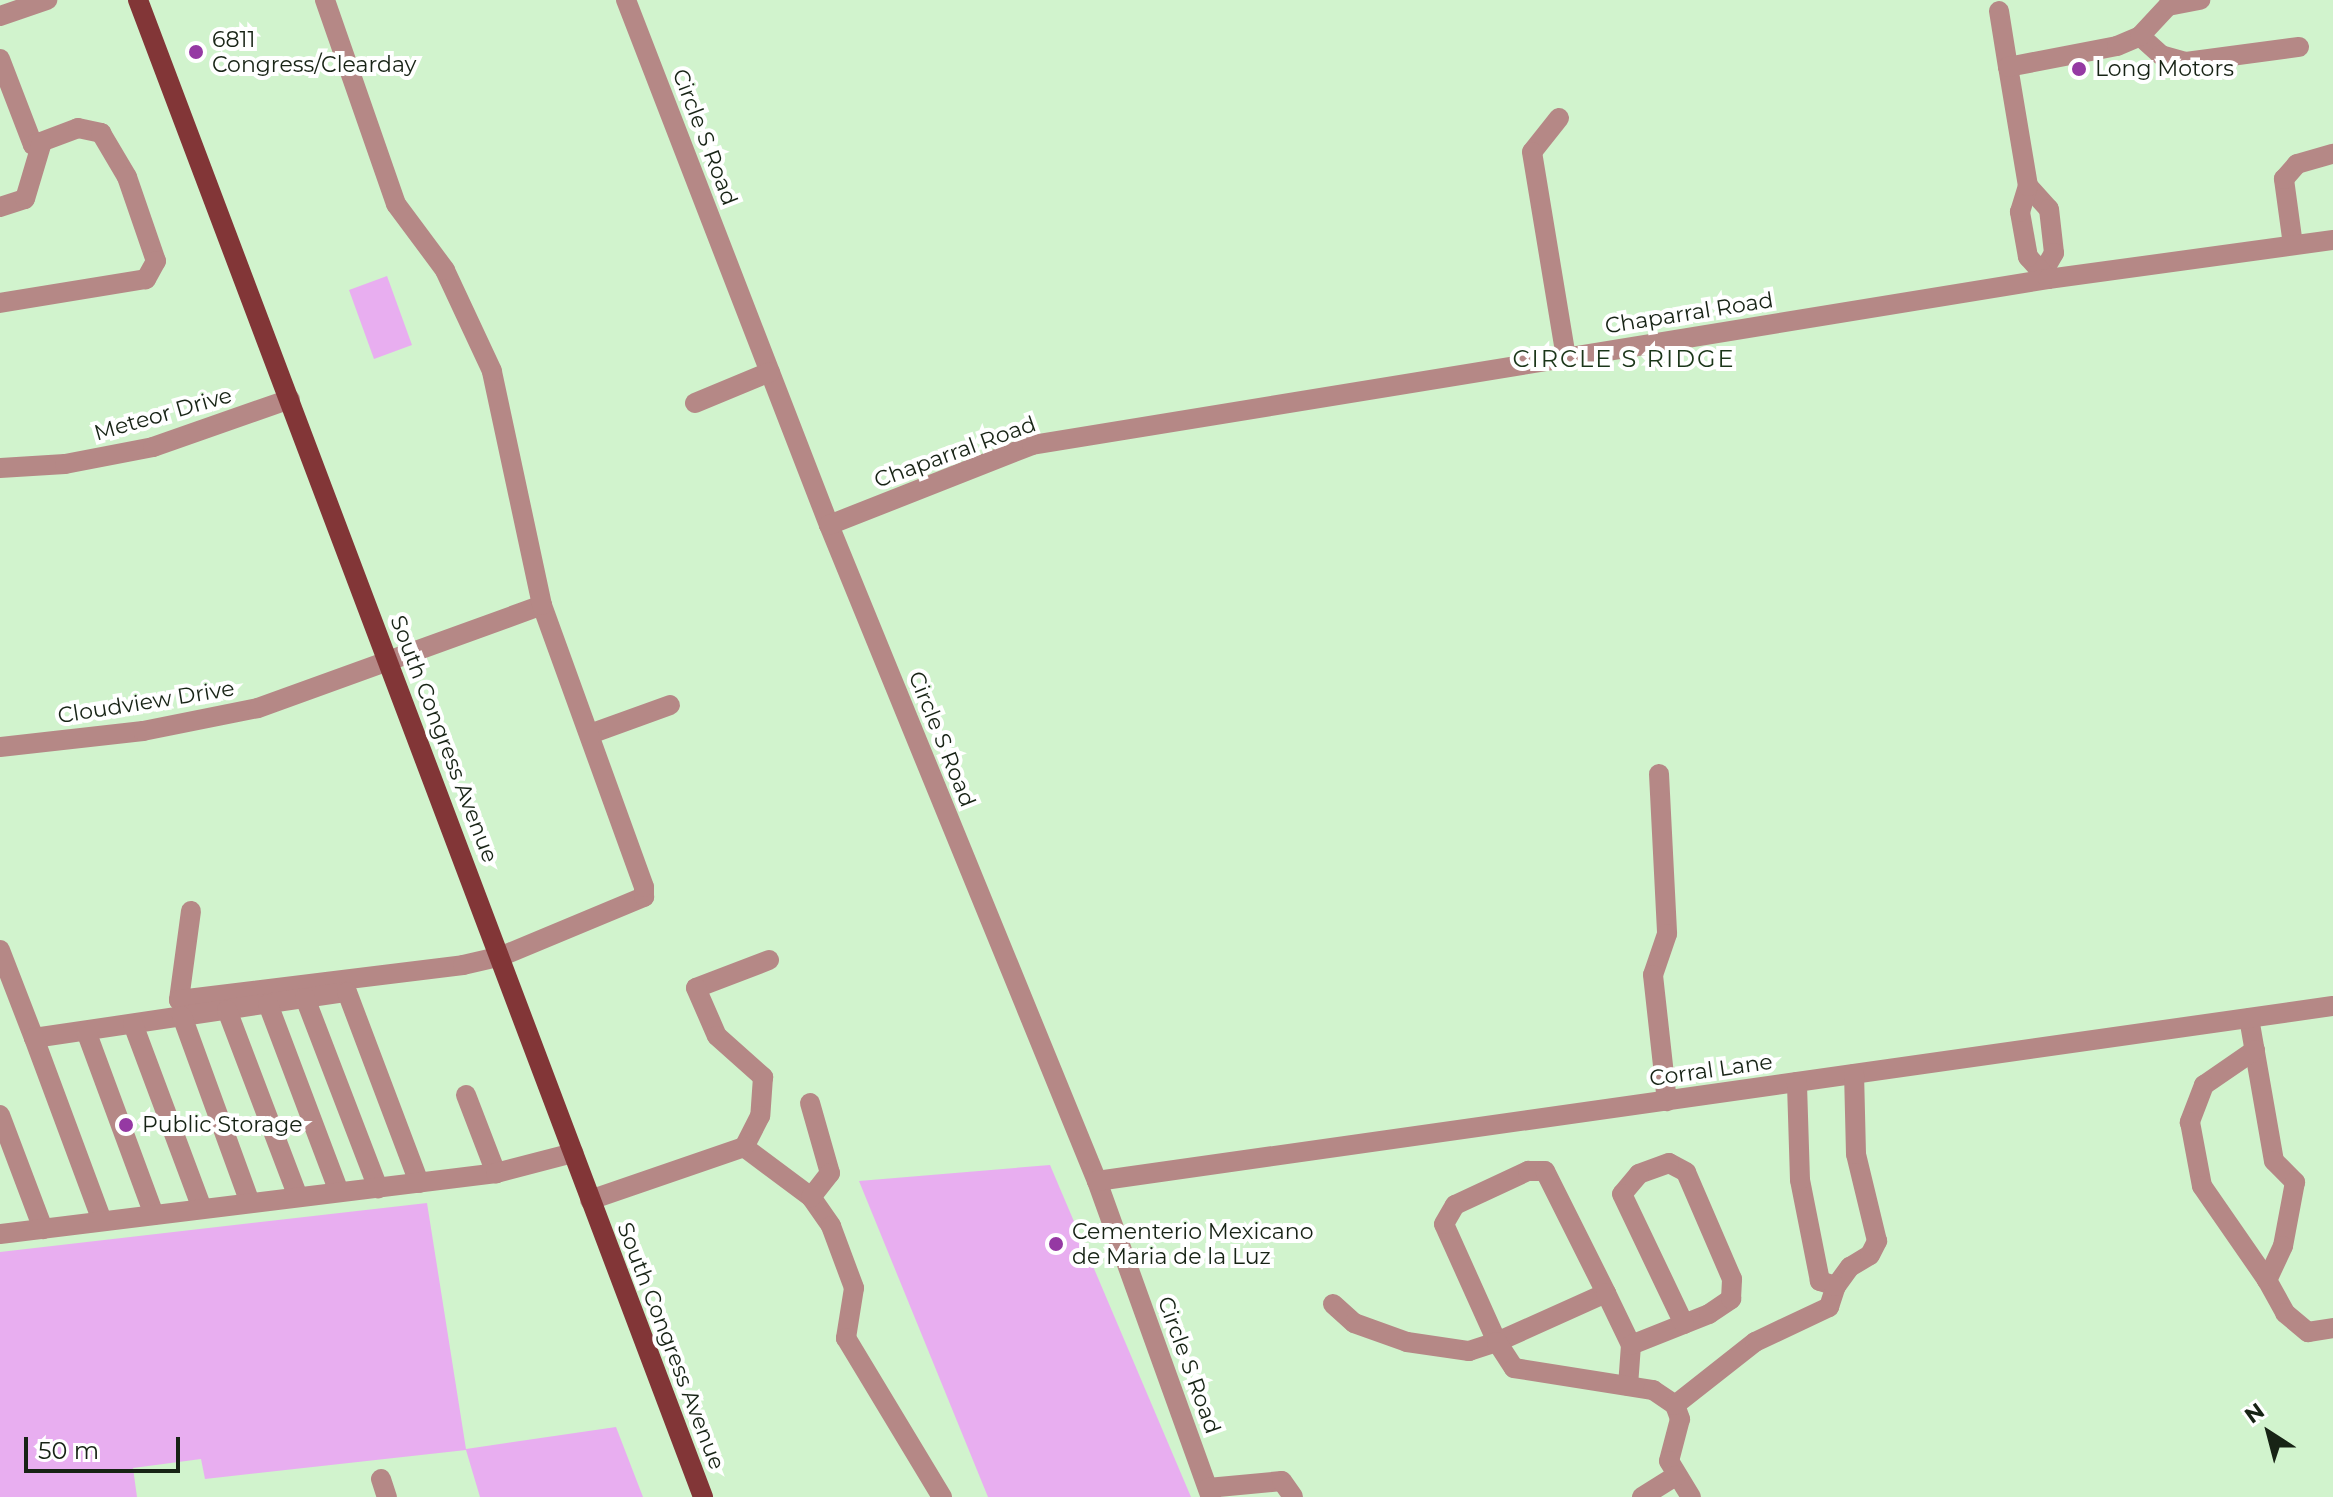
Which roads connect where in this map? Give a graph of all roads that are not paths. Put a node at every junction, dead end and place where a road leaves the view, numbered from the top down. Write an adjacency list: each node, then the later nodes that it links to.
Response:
1 (47, 0): 7 (street)
2 (138, 0): 23 (main road, South Congress Avenue)
3 (325, 0): 27 (street)
4 (626, 0): 22 (street, Circle S Road)
5 (2200, 0): 8 (street)
6 (1999, 11): 11 (street)
7 (0, 16)
8 (2140, 36): 9 (street); 11 (street)
9 (2299, 47)
10 (0, 59): 13 (street)
11 (2008, 67): 15 (street)
12 (1559, 118): 21 (street)
13 (42, 142): 16 (street); 20 (street)
14 (2333, 154): 18 (street)
15 (2028, 186): 19 (street); 19 (street)
16 (0, 207)
17 (2333, 240): 18 (street, Chaparral Road)
18 (2293, 245): 19 (street, Chaparral Road)
19 (2046, 275): 21 (street, Chaparral Road)
20 (0, 303)
21 (1566, 358): 26 (street, Chaparral Road)
22 (770, 372): 24 (street); 26 (street, Circle S Road)
23 (290, 399): 25 (street, Meteor Drive); 28 (main road, South Congress Avenue)
24 (695, 403)
25 (0, 468)
26 (829, 525): 56 (street, Circle S Road)
27 (542, 605): 28 (street, Cloudview Drive); 30 (street)
28 (388, 662): 31 (street, Cloudview Drive); 35 (main road, South Congress Avenue)
29 (670, 705): 30 (street)
30 (590, 734): 35 (street)
31 (0, 747)
32 (1659, 774): 50 (street)
33 (191, 911): 35 (street)
34 (0, 950): 45 (street)
35 (502, 956): 54 (main road, South Congress Avenue)
36 (769, 960): 53 (street)
37 (305, 998): 38 (street); 57 (street); 58 (street)
38 (268, 1004): 40 (street); 59 (street)
39 (2333, 1006): 42 (street, Corral Lane)
40 (227, 1010): 41 (street); 60 (street)
41 (182, 1016): 43 (street); 63 (street)
42 (2249, 1018): 46 (street); 47 (street, Corral Lane)
43 (133, 1024): 44 (street); 64 (street)
44 (86, 1031): 45 (street); 65 (street)
45 (34, 1038): 66 (street)
46 (2255, 1050): 69 (street); 69 (street)
47 (1854, 1074): 48 (street, Corral Lane); 70 (street)
48 (1797, 1082): 50 (street, Corral Lane); 70 (street)
49 (466, 1095): 55 (street)
50 (1667, 1101): 56 (street, Corral Lane)
51 (810, 1103): 61 (street)
52 (0, 1115): 67 (street)
53 (744, 1147): 61 (street); 62 (street)
54 (573, 1153): 55 (street); 62 (main road, South Congress Avenue)
55 (496, 1173): 57 (street)
56 (1097, 1181): 80 (street, Circle S Road)
57 (419, 1183): 58 (street)
58 (378, 1188): 59 (street)
59 (339, 1192): 60 (street)
60 (298, 1197): 63 (street)
61 (811, 1197): 82 (street)
62 (590, 1200): 81 (main road, South Congress Avenue)
63 (250, 1203): 64 (street)
64 (202, 1209): 65 (street)
65 (154, 1215): 66 (street)
66 (102, 1221): 67 (street)
67 (43, 1229): 68 (street)
68 (0, 1234)
69 (2267, 1280): 74 (street)
70 (1836, 1286): 78 (street)
71 (1606, 1293): 75 (street); 75 (street); 76 (street)
72 (1333, 1304): 75 (street)
73 (1684, 1324): 73 (street); 76 (street)
74 (2333, 1328)
75 (1497, 1342): 77 (street)
76 (1631, 1345): 77 (street)
77 (1628, 1386): 78 (street)
78 (1675, 1405): 79 (street)
79 (1676, 1476): 84 (street); 85 (street)
80 (1210, 1492): 83 (street)
81 (703, 1497)
82 (942, 1497)
83 (1293, 1497)
84 (1642, 1497)
85 (1691, 1497)

